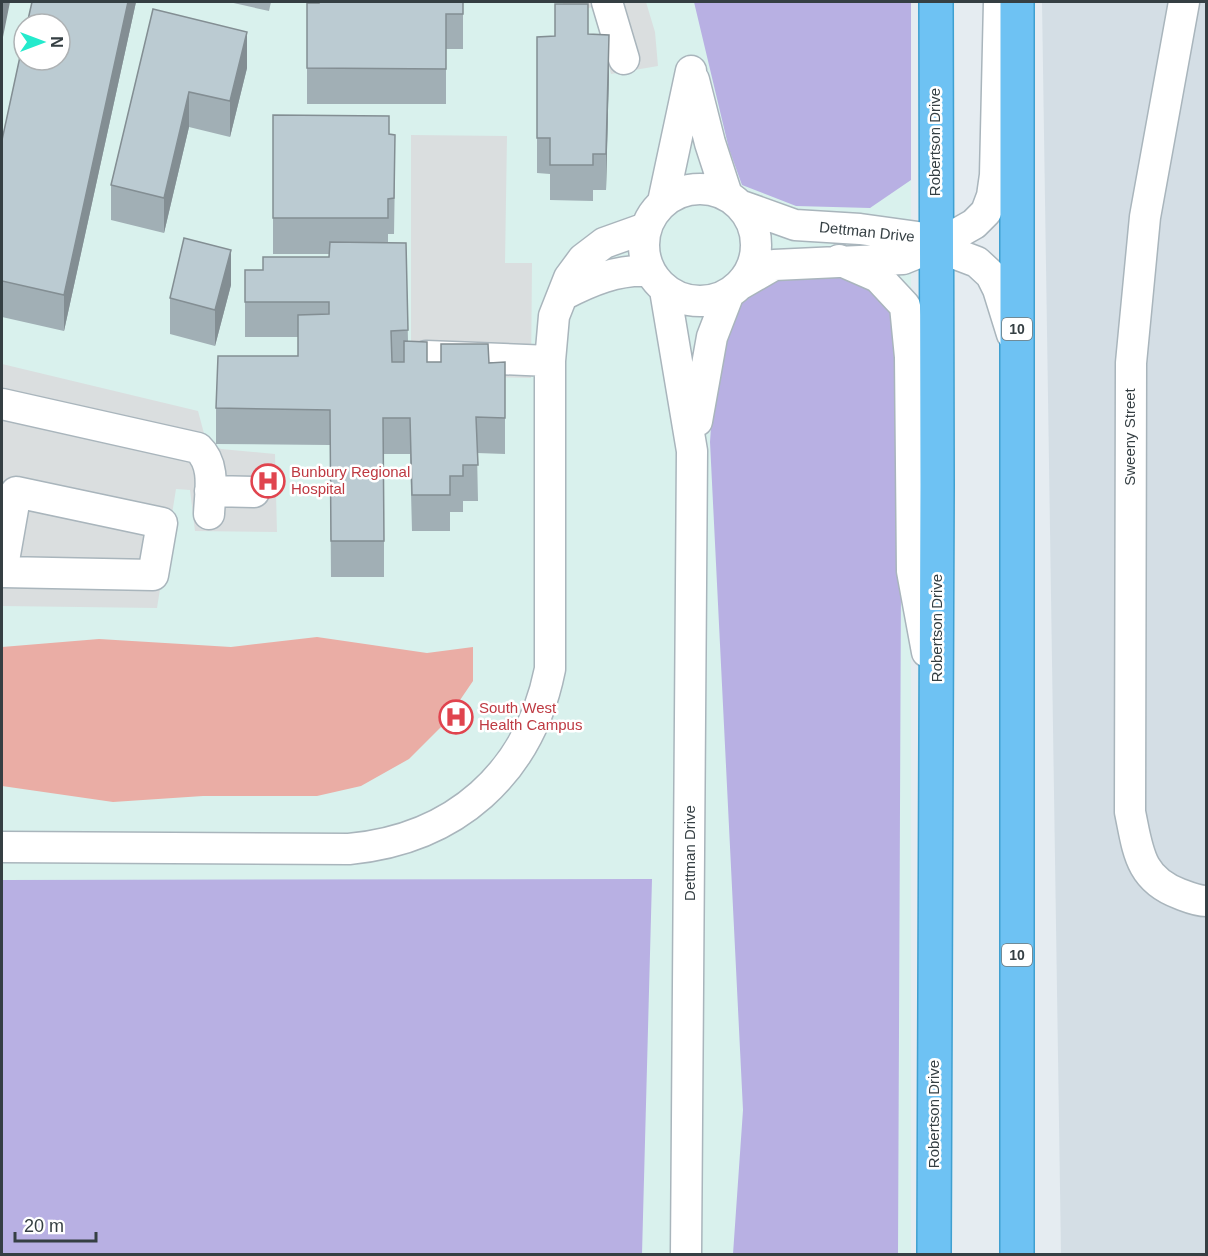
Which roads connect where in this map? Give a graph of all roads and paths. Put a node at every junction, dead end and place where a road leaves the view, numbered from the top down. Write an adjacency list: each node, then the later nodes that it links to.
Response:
1 (607, 2): 6 (street)
2 (936, 2): 10 (highway, Robertson Drive)
3 (999, 2): 10 (street)
4 (1017, 2): 15 (highway, 10)
5 (1184, 2): 24 (street, Sweeny Street)
6 (624, 59)
7 (734, 201): 8 (street); 8 (street); 10 (street, Dettman Drive); 13 (street)
8 (663, 202): 9 (street)
9 (646, 228): 12 (street); 14 (street)
10 (935, 246): 11 (street, Dettman Drive); 15 (street); 22 (highway, Robertson Drive)
11 (838, 260): 13 (street, Dettman Drive); 22 (street)
12 (657, 280): 13 (street); 14 (street); 19 (street, Dettman Drive)
13 (735, 289): 19 (street, Dettman Drive)
14 (563, 295): 17 (street)
15 (1017, 349): 27 (highway, 10)
16 (426, 356): 17 (street)
17 (550, 361): 23 (street)
18 (2, 404): 20 (street)
19 (692, 451): 25 (street, Dettman Drive)
20 (254, 492)
21 (2, 572): 21 (street)
22 (937, 702): 26 (highway, Robertson Drive)
23 (2, 848)
24 (1206, 901)
25 (686, 1254)
26 (933, 1254)
27 (1017, 1254)

